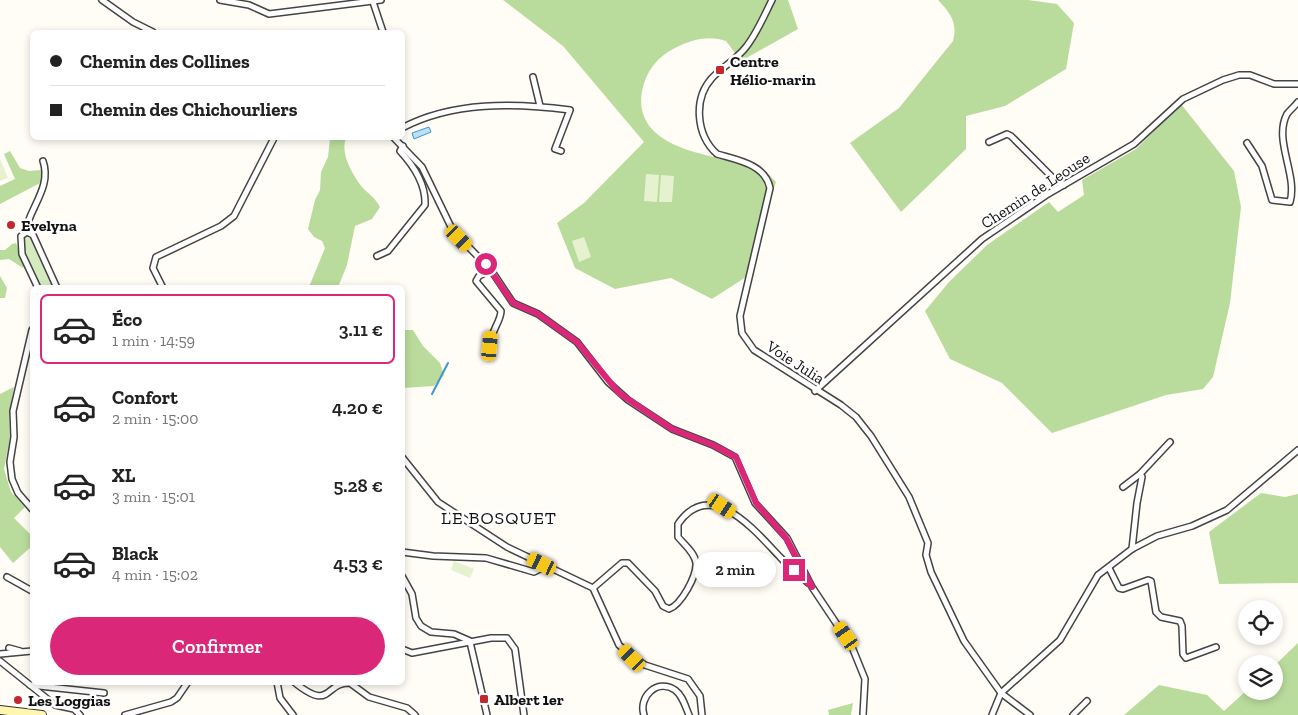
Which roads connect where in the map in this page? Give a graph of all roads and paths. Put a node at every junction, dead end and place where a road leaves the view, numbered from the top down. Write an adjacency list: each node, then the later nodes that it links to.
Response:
1 (102, 0): 6 (street)
2 (220, 0): 5 (street)
3 (381, 0): 5 (street)
4 (772, 0): 29 (street, Voie Julia)
5 (373, 2): 7 (street)
6 (149, 30)
7 (382, 30)
8 (533, 77): 11 (street)
9 (1298, 84): 20 (street, Chemin de Leouse)
10 (1298, 102): 16 (street)
11 (540, 106): 12 (street); 18 (street)
12 (405, 127)
13 (273, 140): 26 (street)
14 (396, 140): 17 (street)
15 (989, 142): 20 (street)
16 (1247, 143)
17 (403, 146): 22 (street); 23 (street)
18 (562, 150)
19 (43, 161): 21 (street)
20 (1064, 185): 29 (street, Chemin de Leouse)
21 (25, 232): 24 (street); 25 (street)
22 (377, 256)
23 (491, 270): 28 (street); 42 (street)
24 (37, 285)
25 (56, 285)
26 (162, 285)
27 (30, 339): 35 (street)
28 (490, 346)
29 (816, 391): 60 (street, Voie Julia)
30 (1170, 442): 33 (street)
31 (1298, 450): 36 (street)
32 (405, 461): 38 (street)
33 (1140, 474): 34 (street); 36 (street)
34 (1123, 486)
35 (30, 507)
36 (1132, 549): 39 (street)
37 (405, 552): 38 (street)
38 (542, 564): 43 (street)
39 (1109, 568): 46 (street); 60 (street)
40 (7, 577): 44 (street)
41 (405, 581): 45 (street)
42 (812, 587): 43 (street); 73 (street)
43 (593, 588): 72 (street)
44 (30, 590)
45 (470, 642): 48 (street); 68 (street); 69 (street)
46 (1216, 647)
47 (10, 648): 50 (street)
48 (405, 650)
49 (30, 651): 50 (street)
50 (26, 652): 51 (street)
51 (0, 654)
52 (0, 661): 53 (street)
53 (28, 685): 59 (street); 64 (street)
54 (186, 685): 65 (street)
55 (277, 685): 66 (street)
56 (298, 685): 57 (street)
57 (340, 685)
58 (353, 685): 67 (street)
59 (104, 693)
60 (1001, 693): 74 (street); 75 (street, Voie Julia)
61 (1087, 700): 76 (street)
62 (0, 710): 63 (main road)
63 (42, 715)
64 (80, 715)
65 (125, 715)
66 (293, 715)
67 (415, 715)
68 (487, 715)
69 (524, 715)
70 (644, 715): 71 (street)
71 (689, 715)
72 (702, 715)
73 (863, 715)
74 (992, 715)
75 (1030, 715)
76 (1073, 715)

